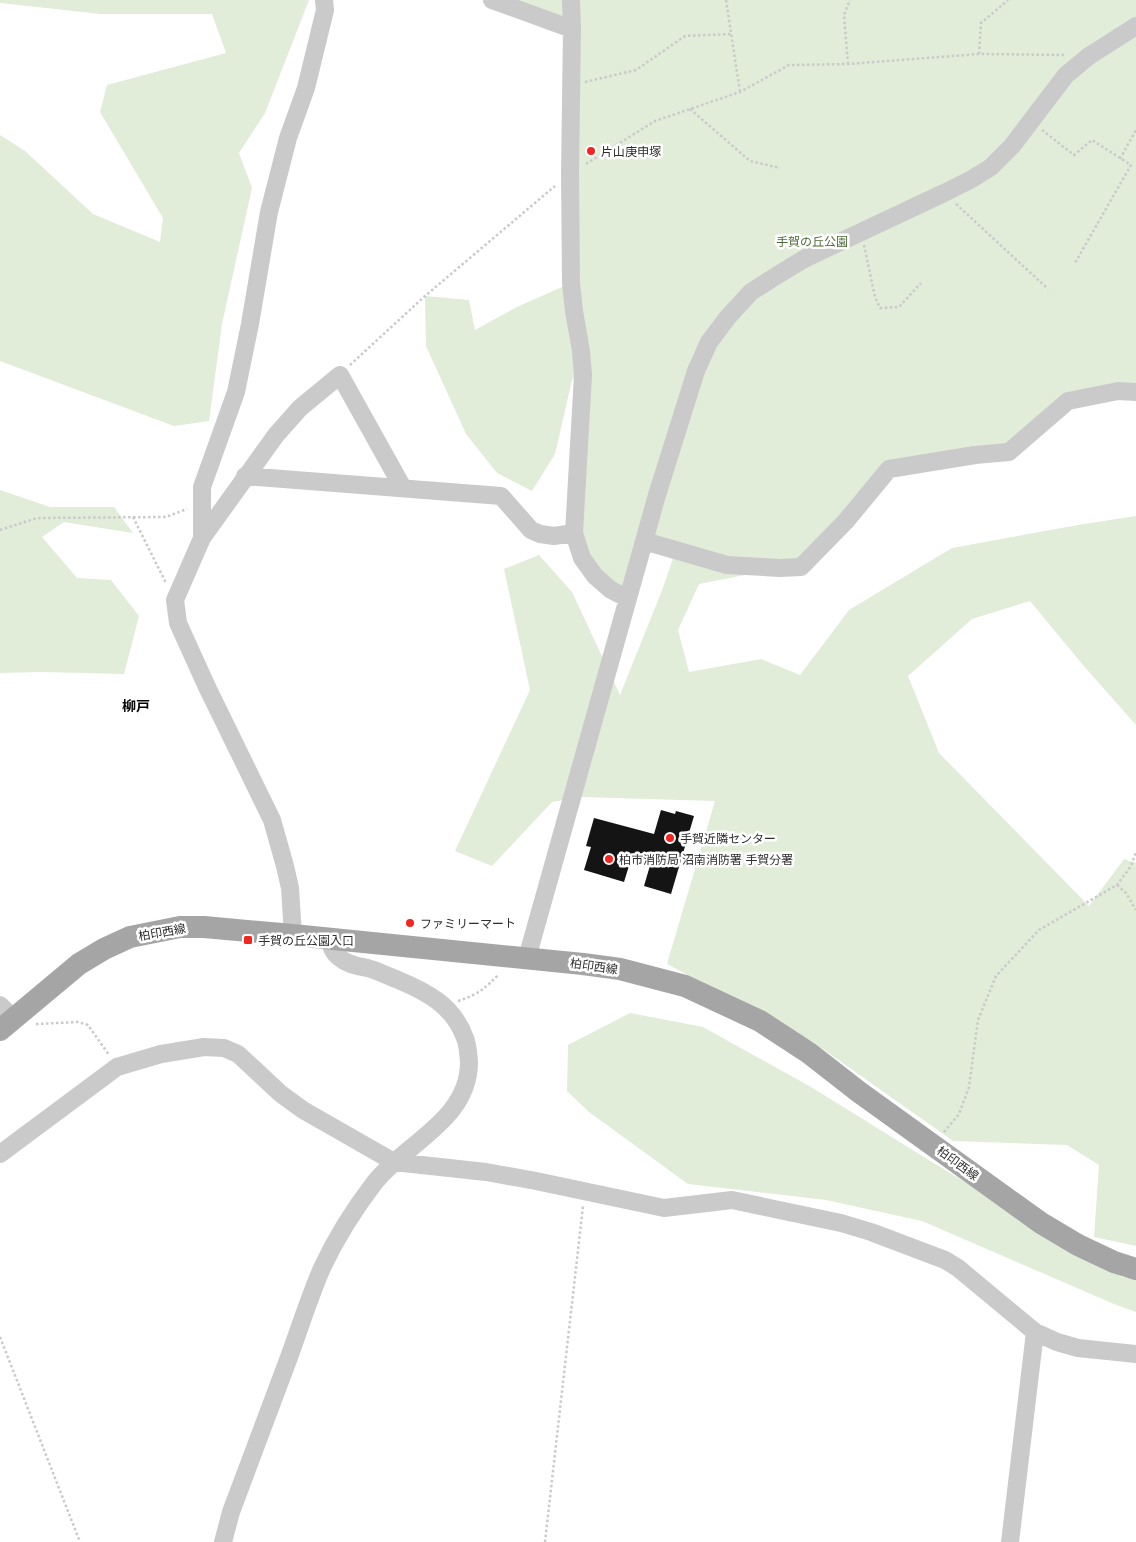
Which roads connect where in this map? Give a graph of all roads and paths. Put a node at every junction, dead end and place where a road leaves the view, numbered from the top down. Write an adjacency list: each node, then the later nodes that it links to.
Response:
1 (324, 0): 30 (street)
2 (492, 0): 8 (street)
3 (571, 0): 8 (street)
4 (726, 0): 9 (path)
5 (850, 0): 12 (path)
6 (1008, 0): 10 (path)
7 (1136, 26): 11 (street)
8 (572, 29): 13 (street)
9 (731, 34): 13 (path); 14 (path)
10 (979, 54): 11 (path); 12 (path)
11 (1089, 56): 16 (street)
12 (848, 64): 14 (path)
13 (571, 84): 20 (street)
14 (740, 92): 15 (path)
15 (690, 109): 19 (path); 20 (path)
16 (1031, 121): 18 (path); 21 (street)
17 (1136, 130): 18 (path)
18 (1120, 159): 23 (path)
19 (780, 168)
20 (570, 174): 26 (path); 33 (street)
21 (944, 193): 22 (street); 25 (path)
22 (862, 232): 24 (path); 35 (street)
23 (1075, 263)
24 (922, 283)
25 (1048, 289)
26 (340, 375): 28 (street); 29 (street)
27 (1136, 392): 35 (street)
28 (245, 476): 29 (street); 34 (street)
29 (403, 488): 33 (street)
30 (202, 503): 31 (path); 34 (street)
31 (133, 517): 32 (path); 37 (path)
32 (0, 530)
33 (574, 532): 36 (street)
34 (202, 538): 37 (street)
35 (644, 541): 36 (street)
36 (628, 598): 43 (street)
37 (175, 600): 41 (street)
38 (1136, 852): 39 (path)
39 (1117, 885): 40 (path); 47 (path)
40 (1136, 910)
41 (293, 935): 42 (main road, 柏印西線); 45 (main road, 柏印西線)
42 (329, 939): 43 (main road, 柏印西線); 44 (street)
43 (520, 958): 44 (path); 47 (main road, 柏印西線)
44 (444, 1005): 49 (street)
45 (12, 1019): 46 (path)
46 (117, 1067): 48 (street); 49 (street)
47 (932, 1144): 51 (main road, 柏印西線)
48 (0, 1154)
49 (394, 1162): 50 (street); 56 (street)
50 (585, 1191): 52 (street); 57 (path)
51 (1136, 1269)
52 (1035, 1332): 54 (street); 58 (street)
53 (0, 1337): 55 (path)
54 (1136, 1354)
55 (80, 1542)
56 (223, 1542)
57 (545, 1542)
58 (1010, 1542)

